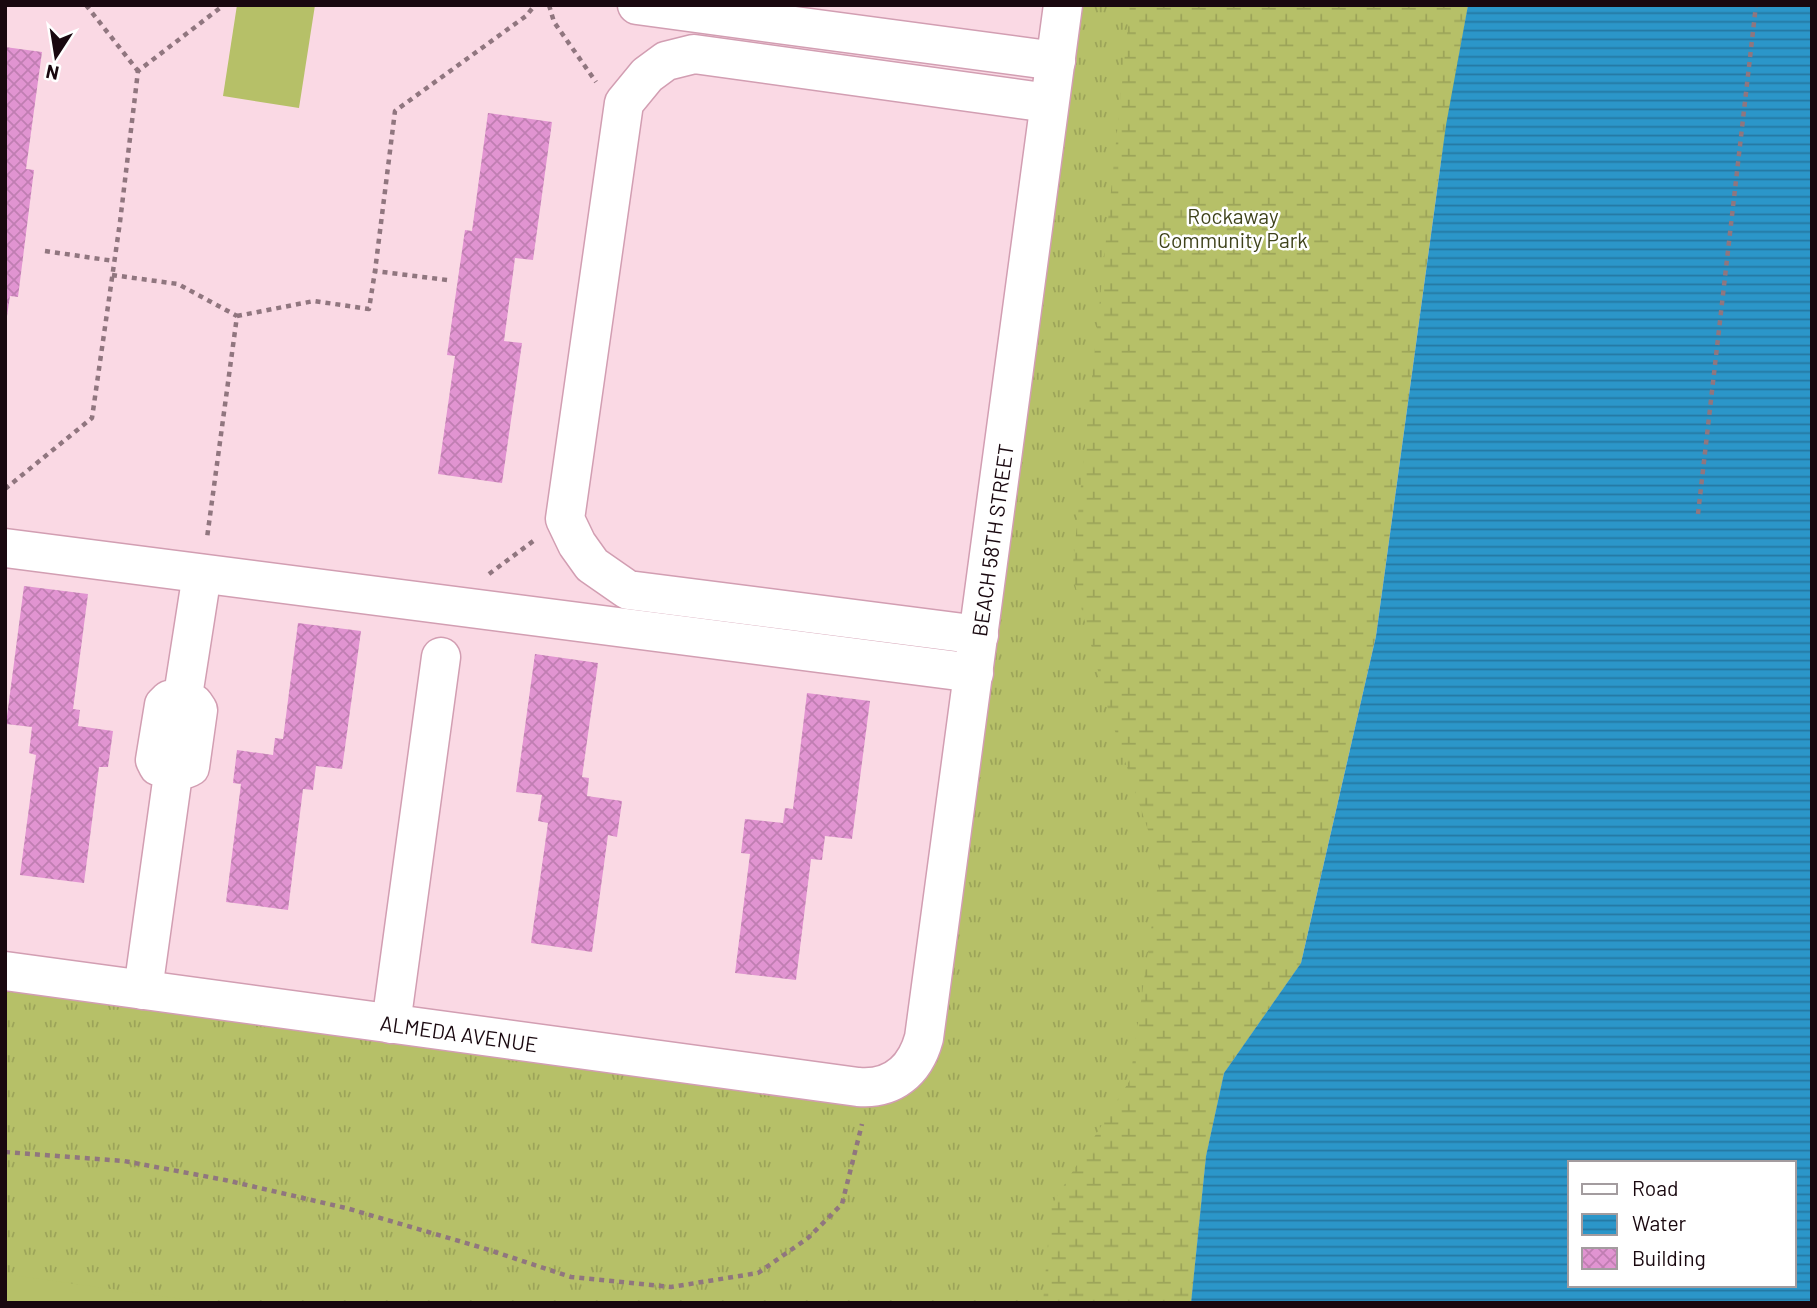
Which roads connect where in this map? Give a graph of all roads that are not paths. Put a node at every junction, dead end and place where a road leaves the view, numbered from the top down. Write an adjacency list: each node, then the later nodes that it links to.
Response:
1 (637, 5): 3 (street)
2 (1063, 5): 3 (street, BEACH 58TH STREET)
3 (1056, 61): 4 (street, BEACH 58TH STREET)
4 (1049, 103): 7 (street, BEACH 58TH STREET); 7 (street)
5 (5, 548): 6 (street)
6 (202, 574): 9 (street); 11 (street)
7 (979, 635): 9 (street, BEACH 58TH STREET)
8 (441, 657): 12 (street)
9 (974, 673): 13 (street, BEACH 58TH STREET)
10 (5, 971): 11 (street, ALMEDA AVENUE)
11 (143, 990): 12 (street, ALMEDA AVENUE)
12 (391, 1024): 13 (street, ALMEDA AVENUE)
13 (871, 1088)

